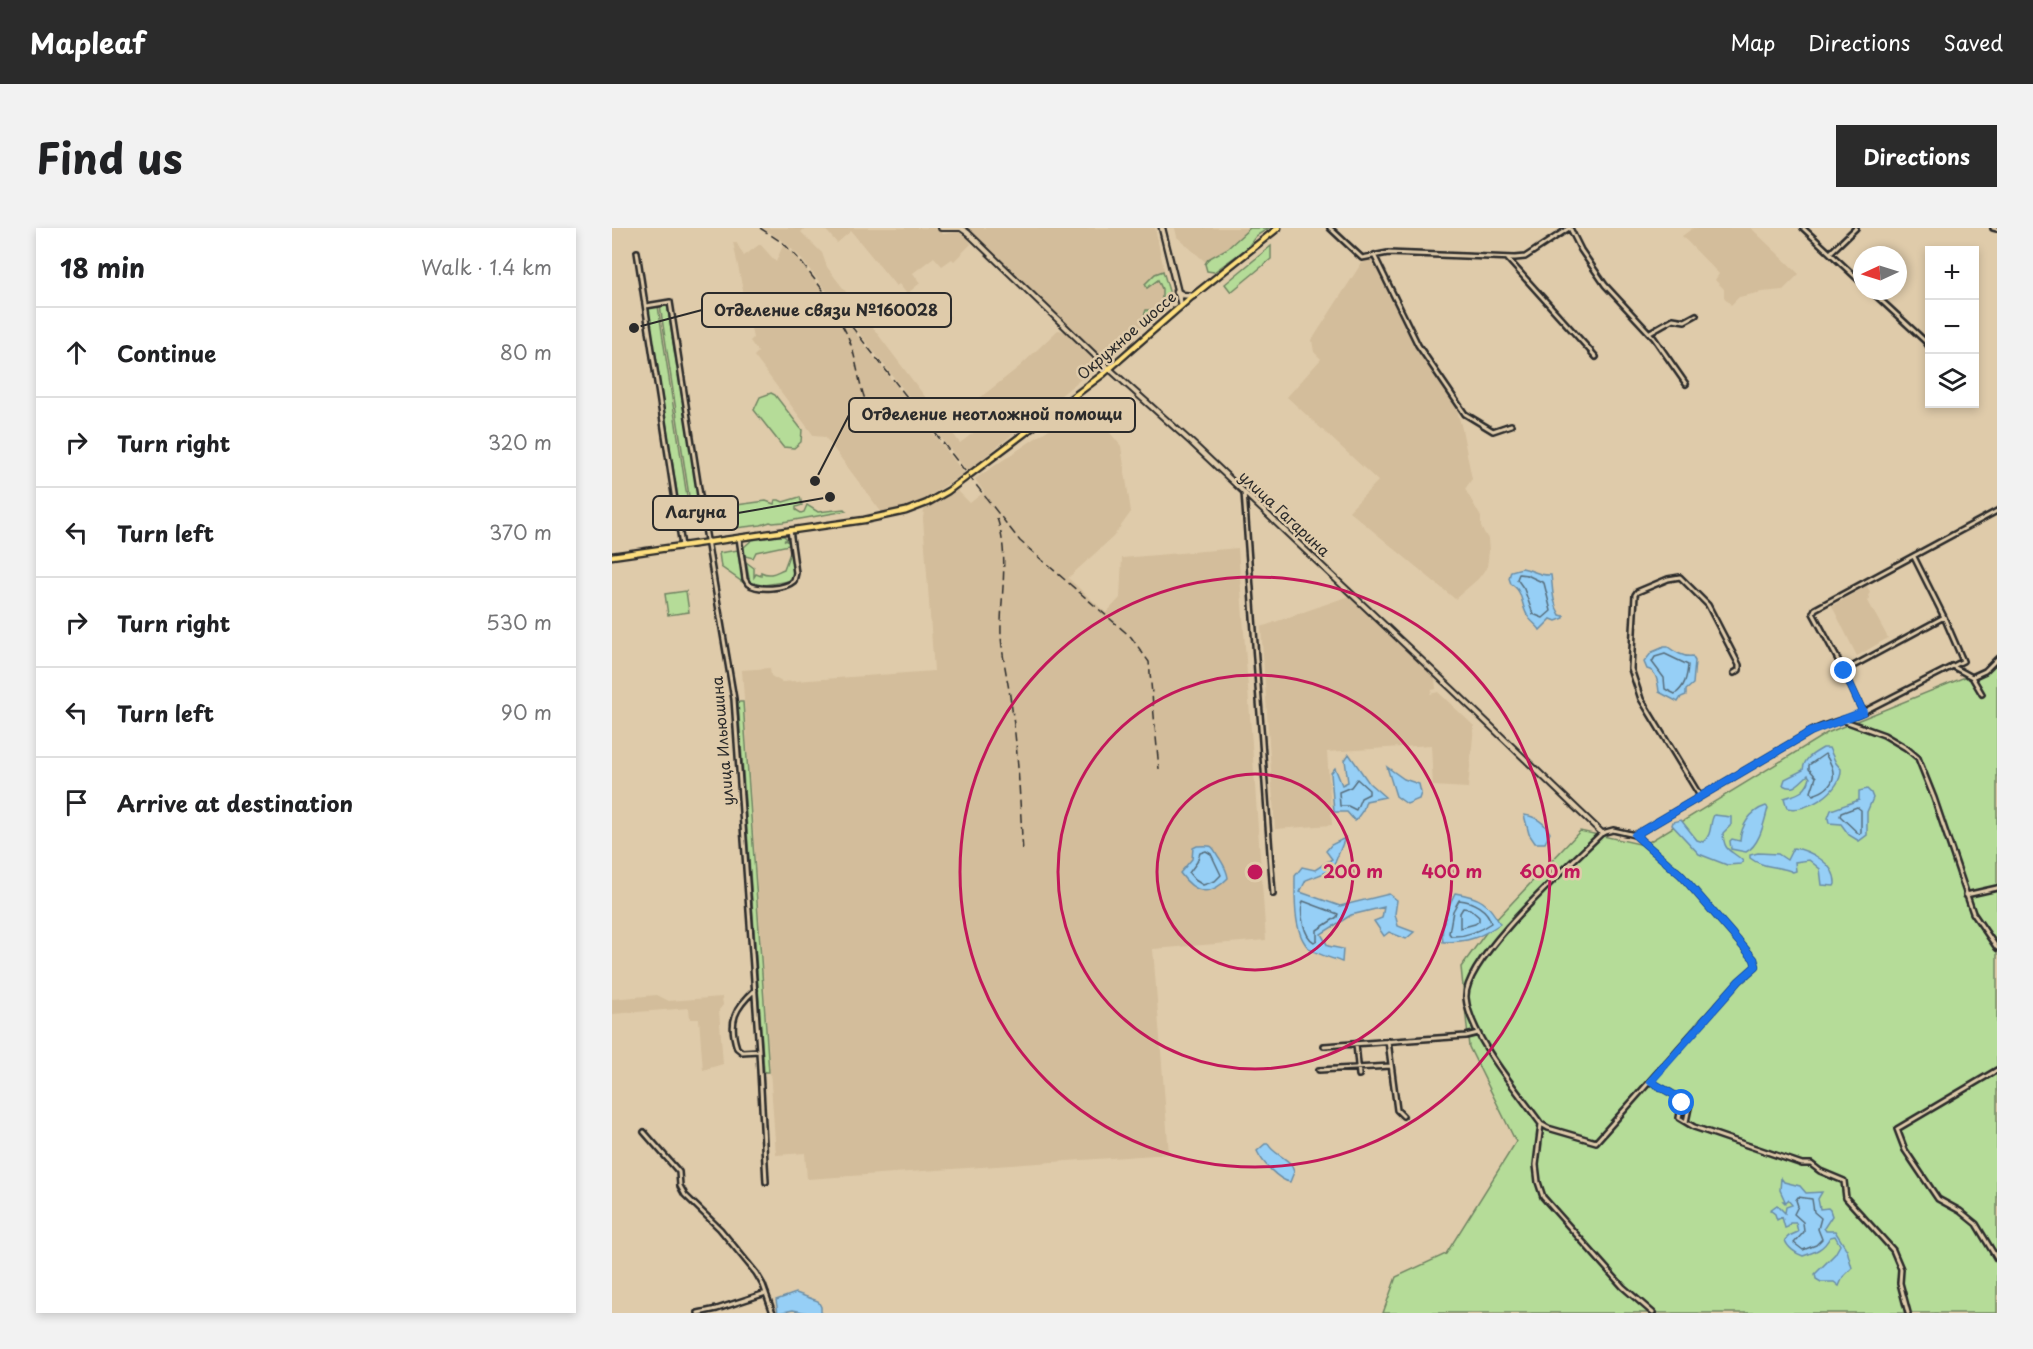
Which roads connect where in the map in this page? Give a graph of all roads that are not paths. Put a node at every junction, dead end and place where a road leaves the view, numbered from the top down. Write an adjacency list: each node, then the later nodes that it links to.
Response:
1 (942, 228): 22 (street, улица Гагарина)
2 (1162, 228): 13 (main road)
3 (1278, 228): 14 (main road, Окружное шоссе)
4 (1330, 228): 10 (street)
5 (1570, 228): 11 (street); 19 (street)
6 (1803, 228): 9 (street)
7 (1856, 228): 9 (street)
8 (637, 252): 17 (street)
9 (1830, 254): 12 (street)
10 (1374, 255): 11 (street); 24 (street)
11 (1507, 258): 21 (street)
12 (1853, 275)
13 (1176, 291): 14 (main road); 16 (main road)
14 (1193, 296): 16 (main road, Окружное шоссе)
15 (1880, 300): 20 (street)
16 (1181, 305): 22 (main road, Окружное шоссе)
17 (646, 306): 29 (street, улица Ильюшина); 30 (street)
18 (1696, 315): 19 (street)
19 (1650, 332): 23 (street)
20 (1925, 341)
21 (1596, 357)
22 (1109, 369): 25 (street, улица Гагарина); 27 (main road, Окружное шоссе)
23 (1686, 384)
24 (1510, 425)
25 (1244, 492): 43 (street, улица Гагарина); 46 (street)
26 (1997, 511): 32 (street)
27 (790, 530): 28 (main road, Окружное шоссе); 28 (street)
28 (739, 538): 29 (main road, Окружное шоссе)
29 (707, 542): 30 (main road, Окружное шоссе); 49 (street, улица Ильюшина)
30 (682, 546): 31 (main road, Окружное шоссе)
31 (612, 556)
32 (1914, 557): 33 (street); 36 (street)
33 (1944, 617): 35 (street); 36 (street)
34 (1997, 659): 38 (street)
35 (1952, 666): 38 (street); 40 (street)
36 (1844, 671): 40 (street)
37 (1734, 673): 42 (street)
38 (1972, 677): 39 (street)
39 (1982, 694)
40 (1863, 712): 41 (street)
41 (1844, 720): 42 (street); 47 (street)
42 (1701, 796): 44 (street)
43 (1602, 833): 44 (street); 50 (street)
44 (1635, 835): 60 (street)
45 (1997, 888): 47 (street)
46 (1273, 894)
47 (1966, 895): 48 (street)
48 (1997, 948)
49 (755, 990): 54 (street, улица Ильюшина); 54 (street)
50 (1478, 1033): 51 (street); 64 (street)
51 (1388, 1041): 52 (street); 55 (street)
52 (1356, 1044): 53 (street); 56 (street)
53 (1324, 1046)
54 (759, 1051): 66 (street, улица Ильюшина)
55 (1391, 1066): 56 (street); 62 (street)
56 (1358, 1068): 57 (street); 59 (street)
57 (1319, 1070)
58 (1997, 1070): 67 (street)
59 (1359, 1075)
60 (1651, 1081): 61 (street); 64 (street)
61 (1682, 1101): 63 (street); 63 (street)
62 (1403, 1116)
63 (1686, 1122): 72 (street)
64 (1540, 1124): 71 (street)
65 (644, 1132): 68 (street)
66 (766, 1182)
67 (1997, 1259)
68 (766, 1293): 69 (street); 70 (street)
69 (698, 1313)
70 (772, 1313)
71 (1653, 1313)
72 (1908, 1313)

